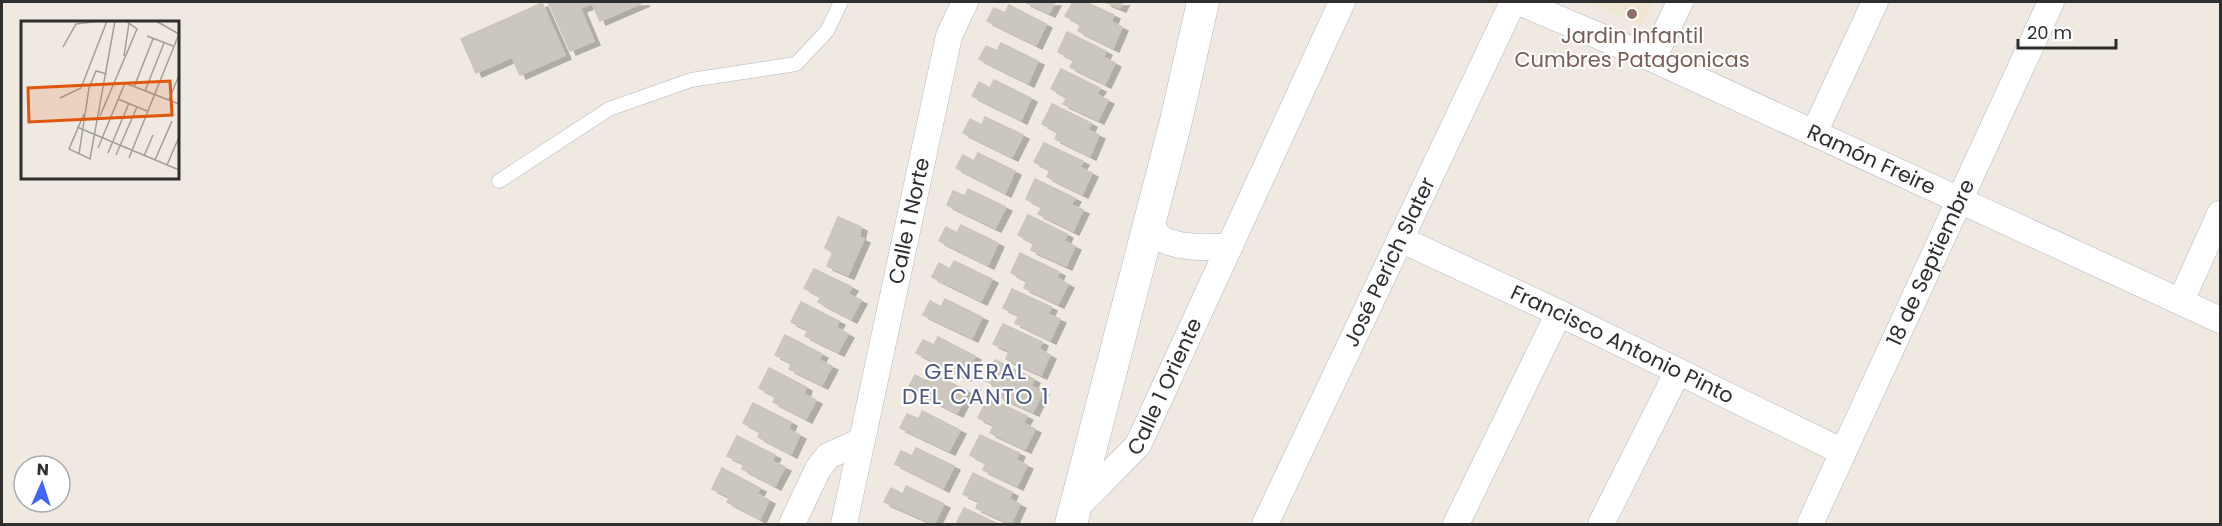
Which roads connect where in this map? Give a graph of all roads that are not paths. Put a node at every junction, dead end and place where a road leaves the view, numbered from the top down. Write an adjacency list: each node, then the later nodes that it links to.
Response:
1 (841, 2): 12 (lane)
2 (965, 2): 22 (street, Calle 1 Norte)
3 (1203, 2): 15 (street)
4 (1342, 2): 17 (street, Calle 1 Oriente)
5 (1513, 2): 16 (street, José Perich Slater)
6 (1519, 2): 10 (street, Ramón Freire)
7 (1680, 2): 10 (street)
8 (1875, 2): 11 (street)
9 (2051, 2): 13 (street, 18 de Septiembre)
10 (1653, 59): 11 (street, Ramón Freire)
11 (1814, 133): 13 (street, Ramón Freire)
12 (499, 181)
13 (1959, 199): 18 (street, Ramón Freire); 23 (street, 18 de Septiembre)
14 (2220, 214): 18 (street)
15 (1150, 222): 17 (street); 24 (street)
16 (1400, 239): 19 (street, Francisco Antonio Pinto); 27 (street, José Perich Slater)
17 (1230, 246): 24 (street, Calle 1 Oriente)
18 (2181, 302): 20 (street, Ramón Freire)
19 (1559, 312): 21 (street, Francisco Antonio Pinto); 28 (street)
20 (2220, 320)
21 (1678, 371): 23 (street, Francisco Antonio Pinto); 29 (street)
22 (861, 441): 25 (street); 26 (street, Calle 1 Norte)
23 (1843, 452): 30 (street, 18 de Septiembre)
24 (1073, 517)
25 (792, 525)
26 (844, 525)
27 (1265, 525)
28 (1456, 525)
29 (1601, 525)
30 (1810, 525)

